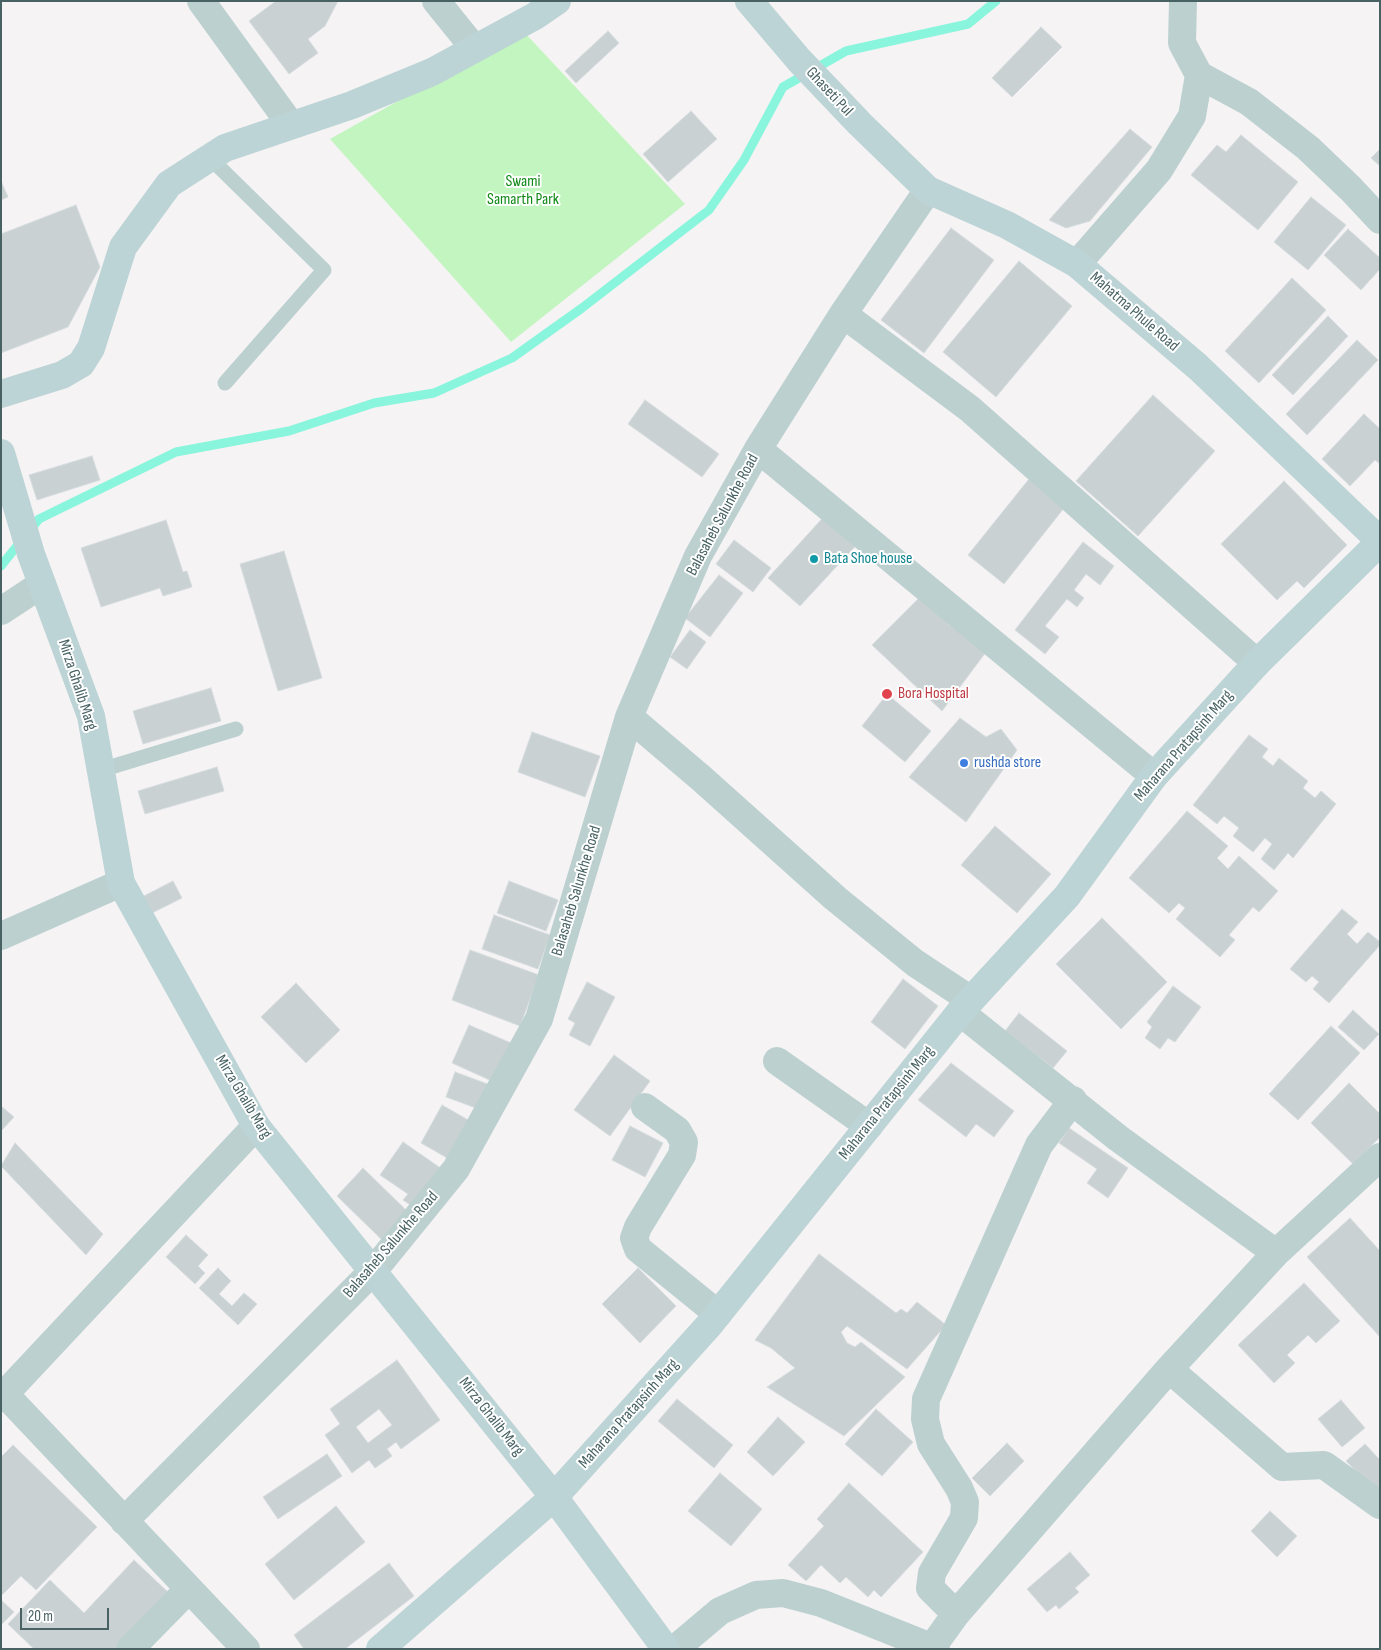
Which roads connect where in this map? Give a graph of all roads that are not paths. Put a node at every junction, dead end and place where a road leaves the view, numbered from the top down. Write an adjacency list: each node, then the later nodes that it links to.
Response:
1 (201, 1): 9 (street)
2 (436, 1): 6 (street)
3 (557, 1): 6 (street)
4 (749, 1): 8 (street, Ghaseti Pul)
5 (1183, 1): 7 (street)
6 (474, 48): 9 (street)
7 (1199, 75): 12 (street); 13 (street)
8 (860, 124): 11 (street, Mahatma Phule Road)
9 (291, 125): 10 (street)
10 (210, 158): 15 (lane); 16 (street)
11 (928, 190): 13 (street, Mahatma Phule Road); 14 (street, Balasaheb Salunkhe Road)
12 (1380, 220)
13 (1077, 264): 19 (street, Mahatma Phule Road)
14 (843, 314): 17 (street, Balasaheb Salunkhe Road); 22 (street)
15 (225, 383)
16 (1, 394)
17 (758, 450): 23 (street, Balasaheb Salunkhe Road); 26 (street)
18 (1, 452): 20 (street, Mirza Ghalib Marg)
19 (1380, 542): 22 (street, Maharana Pratapsinh Marg)
20 (42, 584): 21 (street); 25 (street, Mirza Ghalib Marg)
21 (1, 611)
22 (1257, 663): 26 (street, Maharana Pratapsinh Marg)
23 (629, 717): 29 (street); 37 (street, Balasaheb Salunkhe Road)
24 (236, 729): 25 (lane)
25 (100, 770): 27 (street, Mirza Ghalib Marg)
26 (1154, 776): 29 (street, Maharana Pratapsinh Marg)
27 (121, 882): 28 (street); 33 (street, Mirza Ghalib Marg)
28 (1, 936)
29 (966, 1006): 31 (street); 34 (street, Maharana Pratapsinh Marg)
30 (777, 1061): 34 (street)
31 (1073, 1100): 36 (street); 45 (street)
32 (645, 1107): 38 (street)
33 (256, 1126): 37 (street, Mirza Ghalib Marg); 40 (street)
34 (869, 1126): 38 (street, Maharana Pratapsinh Marg)
35 (1380, 1157): 36 (street)
36 (1276, 1253): 39 (street)
37 (374, 1270): 41 (street, Mirza Ghalib Marg); 43 (street, Balasaheb Salunkhe Road)
38 (718, 1314): 41 (street, Maharana Pratapsinh Marg)
39 (1169, 1369): 42 (street); 45 (street)
40 (2, 1394): 43 (street)
41 (554, 1497): 49 (street, Maharana Pratapsinh Marg); 50 (street, Mirza Ghalib Marg)
42 (1380, 1505)
43 (124, 1521): 44 (street)
44 (189, 1589): 47 (street); 48 (street)
45 (956, 1614): 46 (street)
46 (935, 1647): 51 (street)
47 (130, 1649)
48 (246, 1649)
49 (380, 1649)
50 (666, 1649)
51 (675, 1649)

